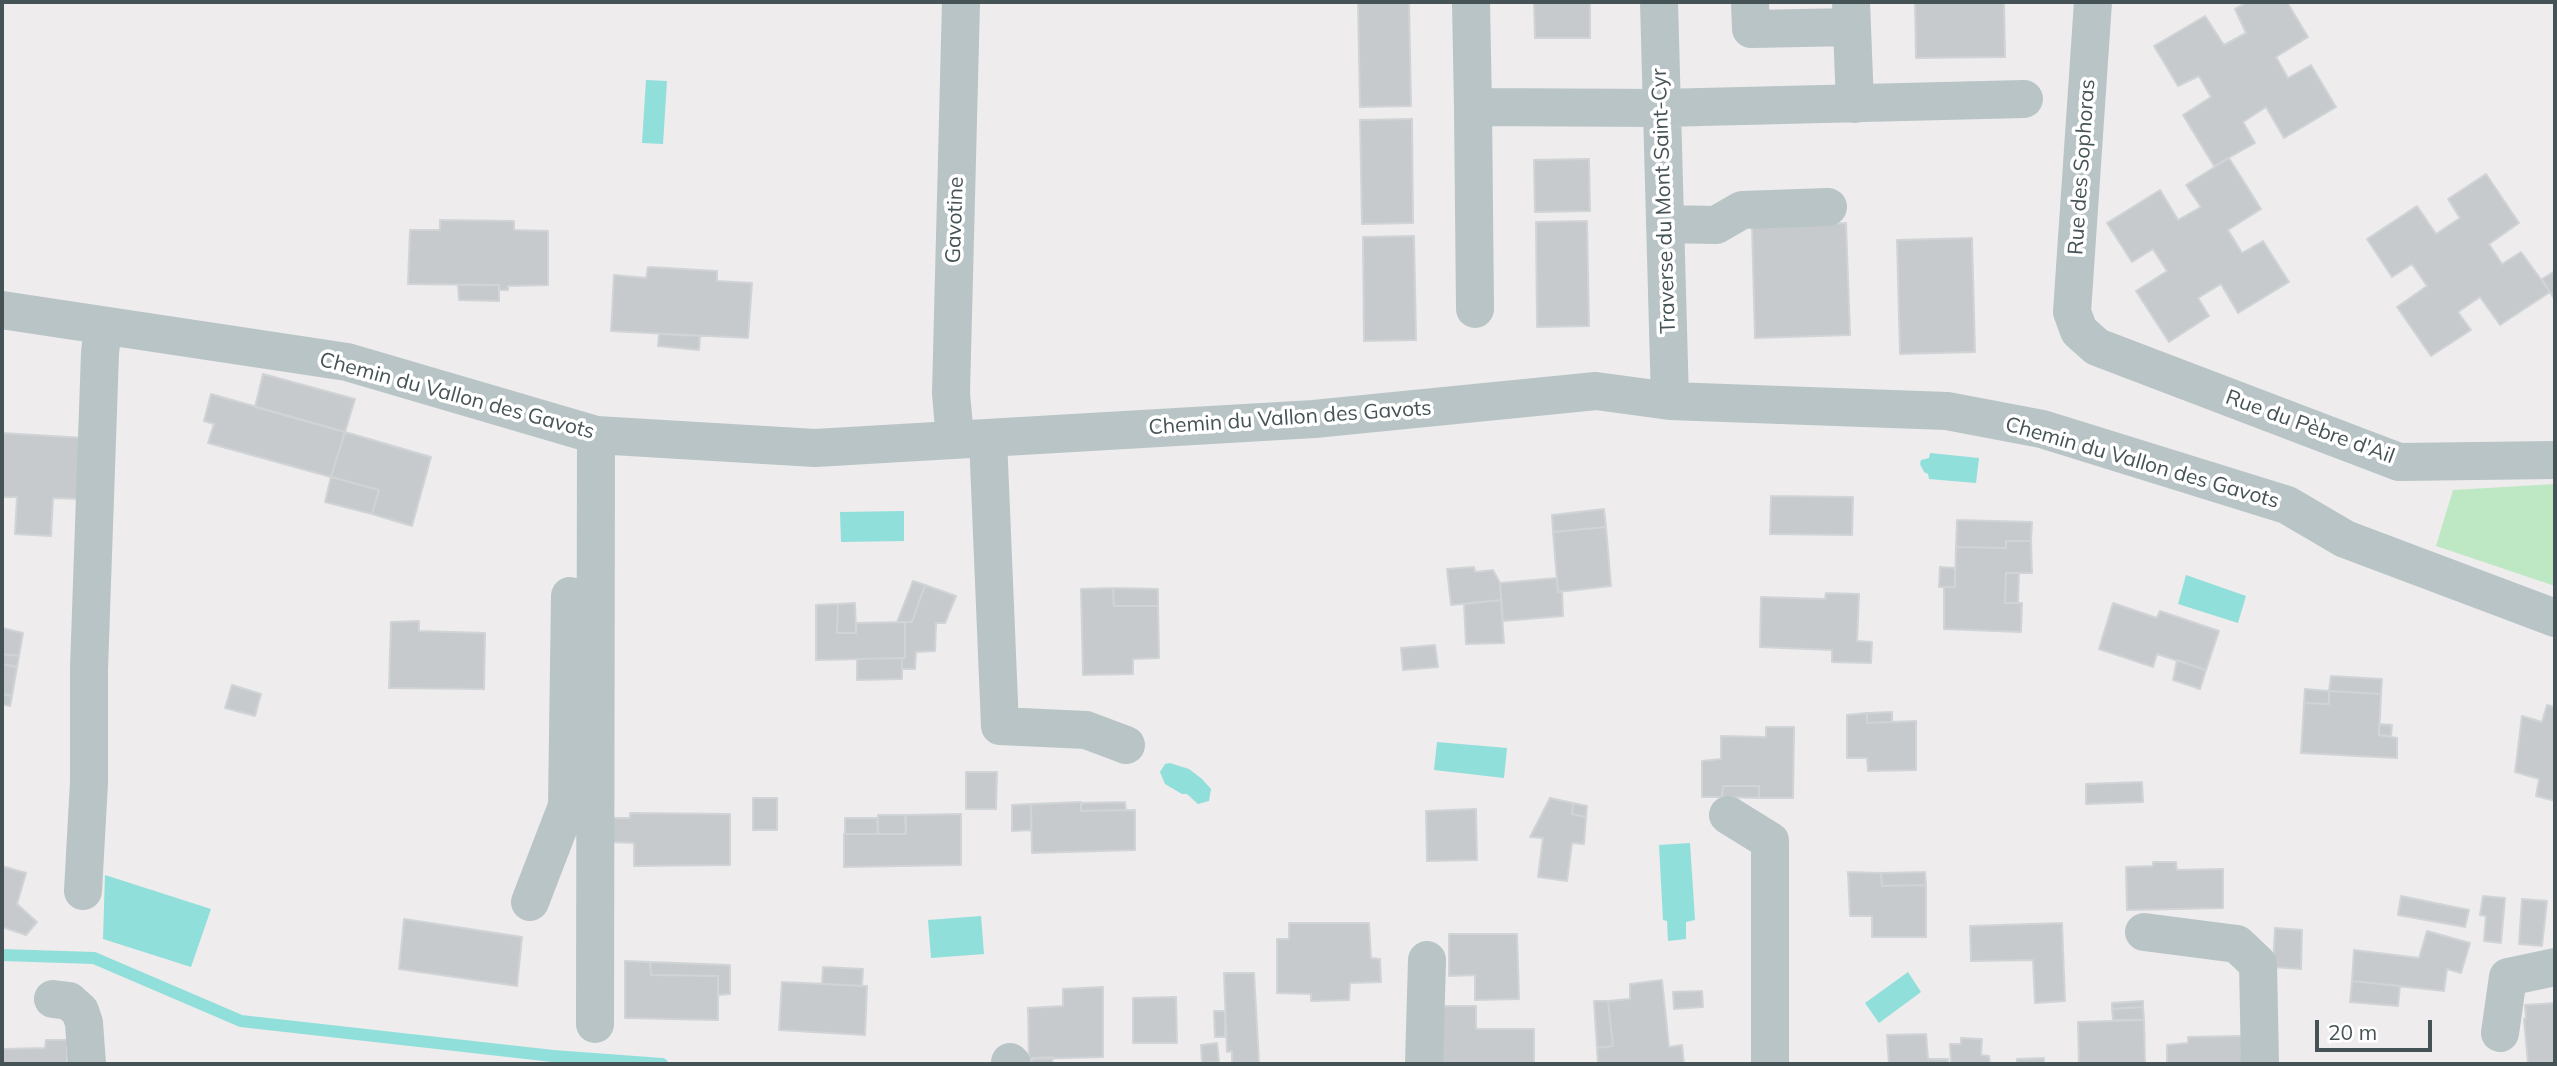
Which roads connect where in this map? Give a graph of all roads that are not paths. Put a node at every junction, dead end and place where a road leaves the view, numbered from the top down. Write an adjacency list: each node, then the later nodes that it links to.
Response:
1 (961, 2): 19 (street, Gavotine)
2 (1471, 2): 9 (street)
3 (1659, 2): 10 (street, Traverse du Mont Saint-Cyr)
4 (1750, 2): 6 (street)
5 (2093, 2): 16 (street, Rue des Sophoras)
6 (1851, 15): 8 (street)
7 (2024, 99): 8 (street)
8 (1854, 104): 10 (street)
9 (1473, 107): 10 (street); 13 (street)
10 (1662, 108): 12 (street, Traverse du Mont Saint-Cyr)
11 (1828, 207): 12 (street)
12 (1665, 224): 17 (street, Traverse du Mont Saint-Cyr)
13 (1475, 309)
14 (2, 310): 15 (street, Chemin du Vallon des Gavots)
15 (103, 326): 18 (street, Chemin du Vallon des Gavots); 24 (street)
16 (2079, 331): 20 (street, Rue du Pèbre d'Ail)
17 (1670, 401): 19 (street, Chemin du Vallon des Gavots); 21 (street, Chemin du Vallon des Gavots)
18 (584, 431): 19 (street, Chemin du Vallon des Gavots); 25 (street); 30 (street)
19 (972, 439): 22 (street, Gavotine)
20 (2555, 460)
21 (2555, 618)
22 (1126, 745)
23 (1728, 815): 34 (street)
24 (83, 891)
25 (530, 902)
26 (2144, 932): 35 (street)
27 (1427, 960): 33 (street)
28 (2555, 967): 31 (street)
29 (53, 999): 32 (street)
30 (595, 1024)
31 (2500, 1034)
32 (87, 1064)
33 (1424, 1064)
34 (1770, 1064)
35 (2260, 1064)

